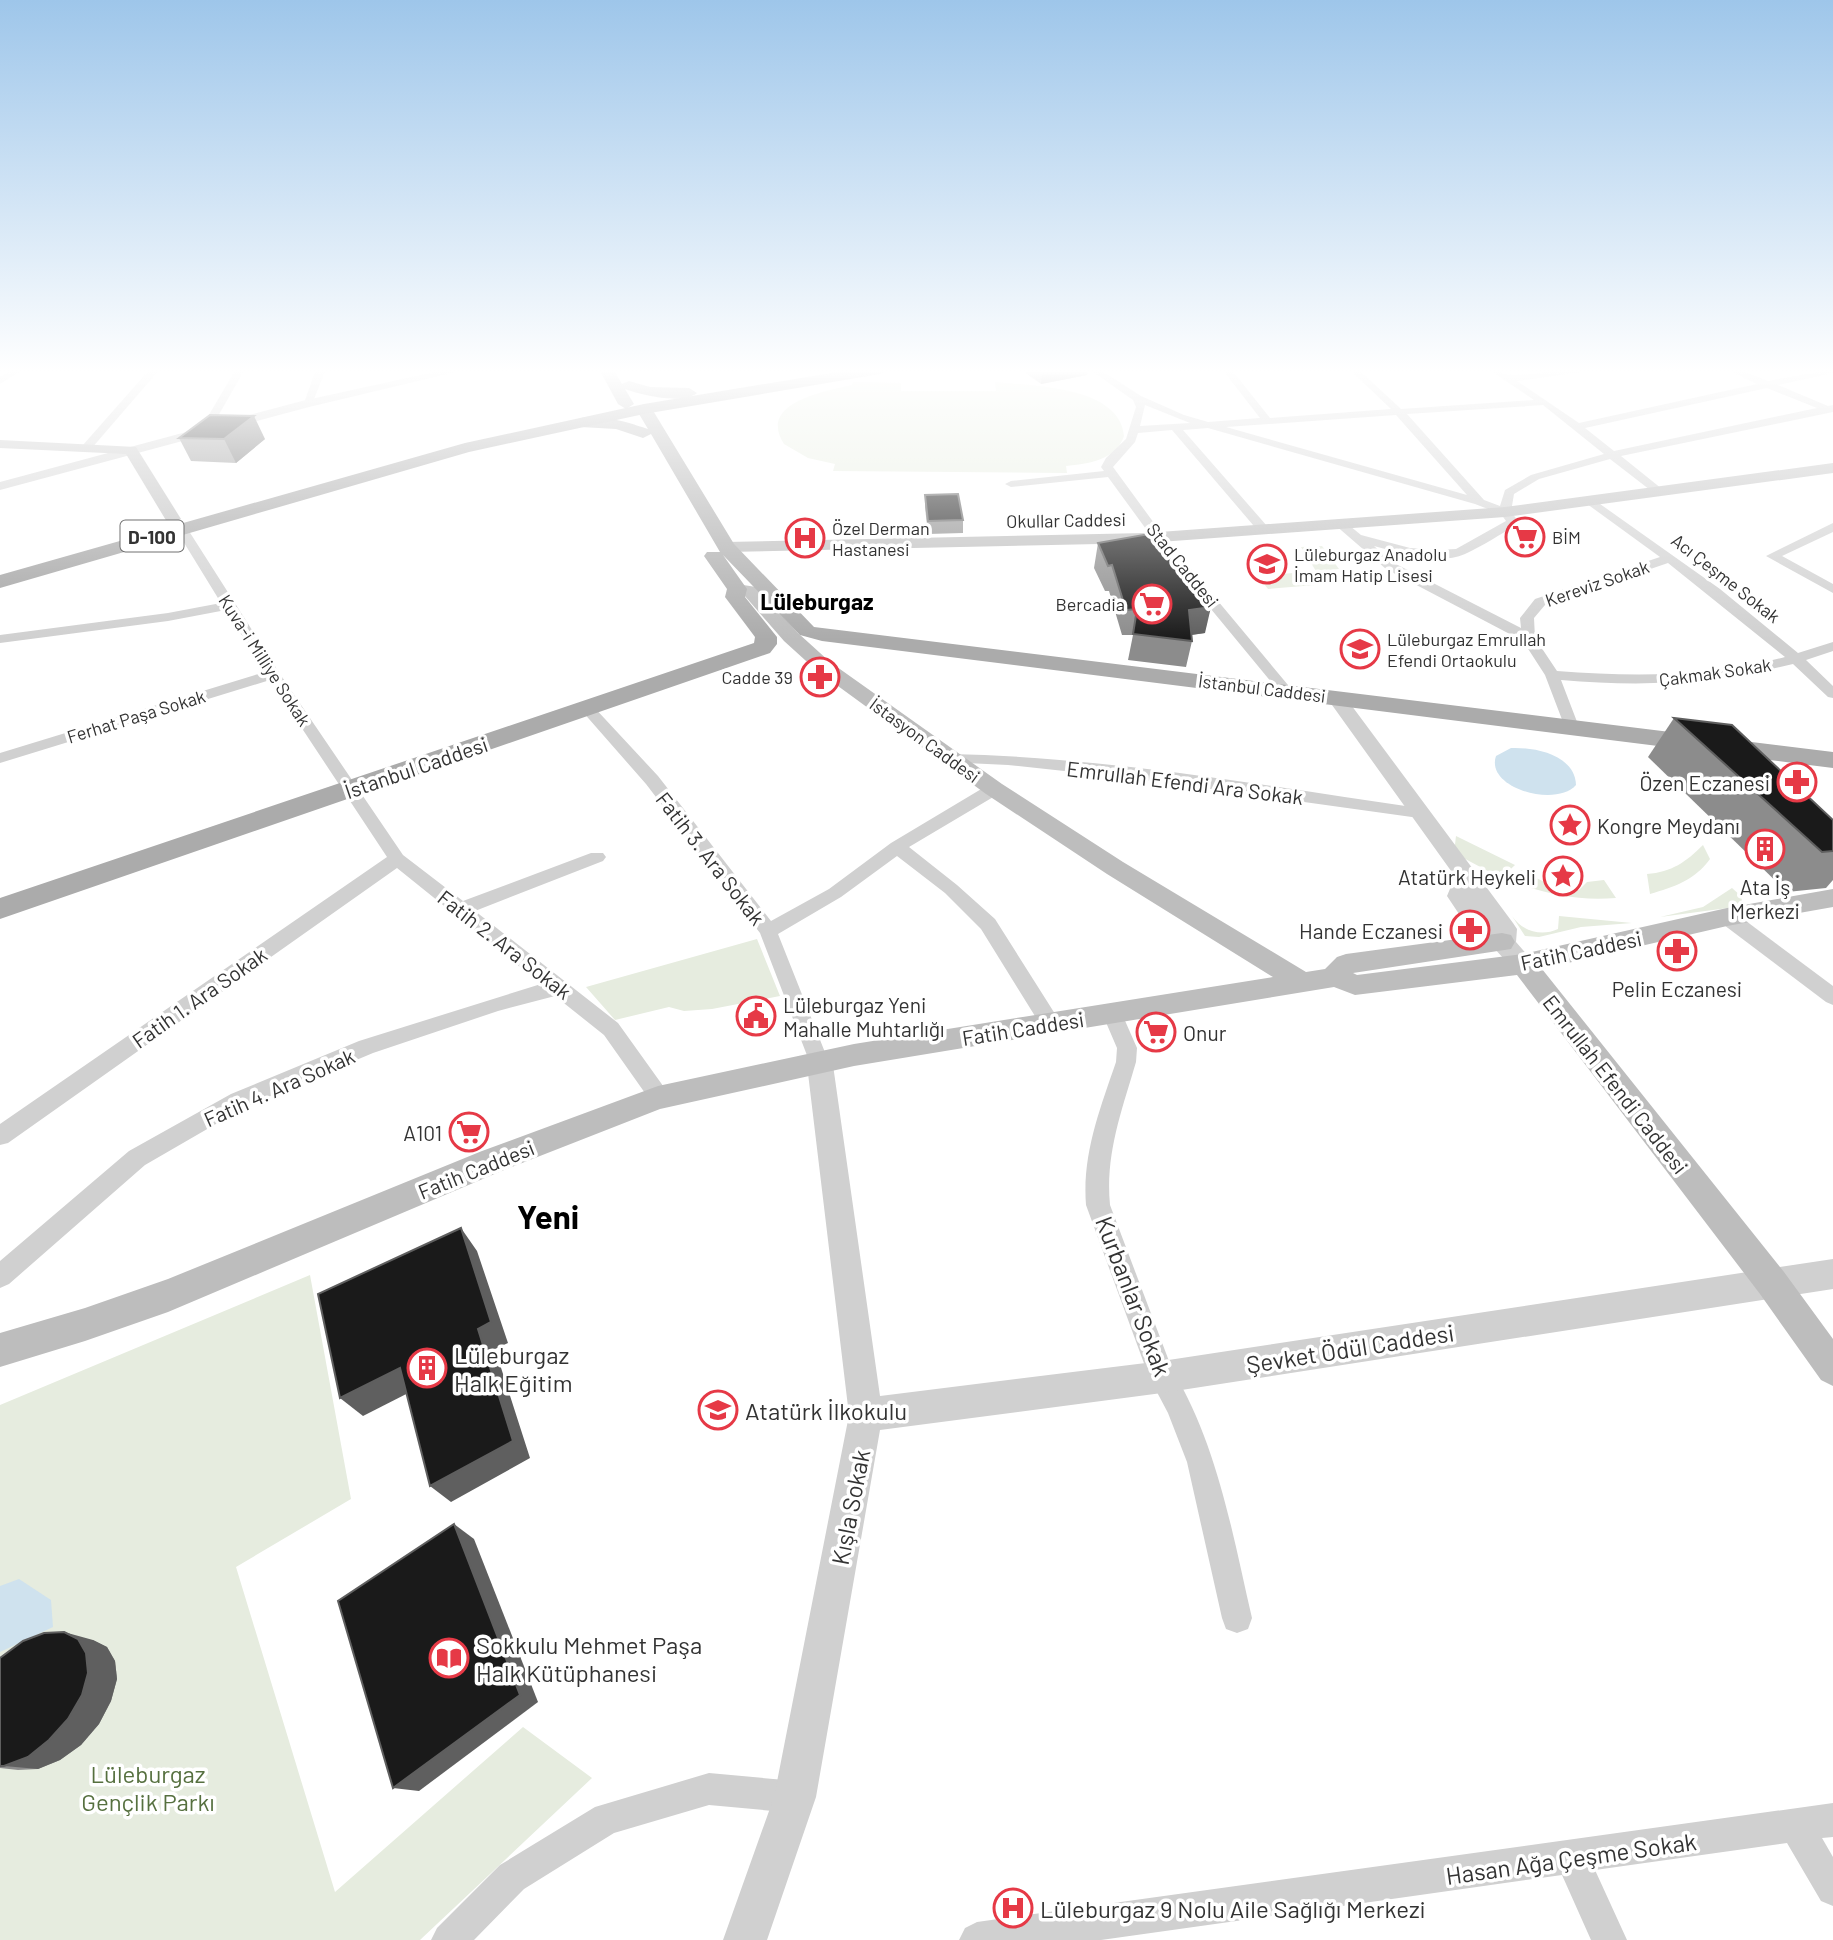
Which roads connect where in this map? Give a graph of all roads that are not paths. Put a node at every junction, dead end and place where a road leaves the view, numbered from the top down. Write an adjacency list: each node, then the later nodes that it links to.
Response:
1 (96, 460): 14 (street)
2 (137, 460): 19 (main road)
3 (417, 460): 19 (highway, D-100)
4 (667, 460): 25 (main road, İstasyon Caddesi)
5 (1110, 460): 12 (street)
6 (1203, 460): 22 (street)
7 (1332, 460): 17 (street)
8 (1441, 460): 17 (street)
9 (1595, 460): 18 (street)
10 (1617, 460): 15 (street)
11 (1833, 468): 15 (main road, Okullar Caddesi)
12 (1112, 473): 13 (street); 24 (street, Stad Caddesi)
13 (1011, 484)
14 (0, 486)
15 (1658, 491): 16 (main road, Okullar Caddesi)
16 (1589, 501): 18 (main road, Okullar Caddesi); 27 (street, Acı Çeşme Sokak)
17 (1479, 502): 18 (street)
18 (1505, 512): 20 (main road, Okullar Caddesi); 23 (street)
19 (177, 524): 28 (highway, D-100); 29 (highway, D-100); 33 (street, Kuva-i Milliye Sokak)
20 (1340, 524): 22 (main road, Okullar Caddesi); 23 (street)
21 (1833, 527): 31 (street)
22 (1264, 529): 24 (main road, Okullar Caddesi)
23 (1357, 538): 34 (street)
24 (1163, 542): 25 (main road, Okullar Caddesi); 26 (street); 41 (street, Stad Caddesi)
25 (717, 547): 30 (main road, İstasyon Caddesi); 41 (main road, İstanbul Caddesi)
26 (1140, 553)
27 (1668, 559): 32 (street, Kereviz Sokak); 38 (street, Acı Çeşme Sokak)
28 (0, 569)
29 (0, 582)
30 (737, 589): 44 (main road, İstanbul Caddesi); 47 (main road, İstasyon Caddesi)
31 (1833, 589)
32 (1540, 602): 34 (street); 35 (street, Kereviz Sokak)
33 (230, 605): 36 (street); 39 (street, Kuva-i Milliye Sokak)
34 (1492, 617): 35 (street)
35 (1528, 638): 40 (street)
36 (0, 639)
37 (1833, 646): 38 (street, Çakmak Sokak)
38 (1799, 659): 40 (street, Çakmak Sokak); 42 (street, Acı Çeşme Sokak)
39 (273, 674): 46 (street, Ferhat Paşa Sokak); 50 (street, Kuva-i Milliye Sokak)
40 (1552, 676): 45 (street)
41 (1286, 691): 43 (main road, İstanbul Caddesi)
42 (1833, 694)
43 (1336, 698): 45 (main road, İstanbul Caddesi); 51 (street)
44 (587, 708): 50 (main road, İstanbul Caddesi); 59 (street, Fatih 3. Ara Sokak)
45 (1572, 727): 48 (main road, İstanbul Caddesi)
46 (0, 758)
47 (951, 759): 49 (main road, İstasyon Caddesi); 51 (street, Emrullah Efendi Ara Sokak)
48 (1833, 760)
49 (994, 789): 52 (street); 61 (main road, İstasyon Caddesi)
50 (350, 790): 54 (street, Fatih 2. Ara Sokak); 56 (main road, İstanbul Caddesi)
51 (1419, 813): 60 (street)
52 (897, 847): 59 (street); 65 (street)
53 (597, 857): 57 (street)
54 (397, 859): 57 (street, Fatih 2. Ara Sokak); 68 (street, Fatih 1. Ara Sokak)
55 (1833, 898): 58 (main road, Fatih Caddesi)
56 (0, 909)
57 (461, 909): 62 (street, Fatih 2. Ara Sokak)
58 (1727, 917): 60 (main road, Fatih Caddesi); 63 (street)
59 (768, 931): 66 (street, Fatih 3. Ara Sokak)
60 (1512, 953): 61 (main road, Fatih Caddesi); 71 (main road, Emrullah Efendi Caddesi)
61 (1303, 984): 64 (main road, Fatih Caddesi)
62 (560, 987): 67 (street, Fatih 2. Ara Sokak); 70 (street, Fatih 4. Ara Sokak)
63 (1833, 997)
64 (1112, 1013): 65 (main road, Fatih Caddesi); 74 (street, Kurbanlar Sokak)
65 (1050, 1024): 66 (main road, Fatih Caddesi)
66 (820, 1065): 67 (main road, Fatih Caddesi); 75 (street, Kışla Sokak)
67 (660, 1097): 72 (main road, Fatih Caddesi)
68 (0, 1136)
69 (1833, 1274): 71 (street, Şevket Ödül Caddesi)
70 (0, 1276)
71 (1772, 1283): 73 (main road, Emrullah Efendi Caddesi); 74 (street, Şevket Ödül Caddesi)
72 (0, 1350)
73 (1833, 1368)
74 (1162, 1377): 75 (street, Şevket Ödül Caddesi); 76 (street, Kurbanlar Sokak)
75 (866, 1415): 77 (street, Kışla Sokak)
76 (1237, 1618)
77 (795, 1797): 82 (street); 83 (street, Kışla Sokak)
78 (1833, 1820): 79 (street, Hasan Ağa Çeşme Sokak)
79 (1796, 1826): 80 (street, Hasan Ağa Çeşme Sokak); 81 (street)
80 (1571, 1857): 84 (street, Hasan Ağa Çeşme Sokak); 85 (street)
81 (1833, 1889)
82 (449, 1940)
83 (746, 1940)
84 (977, 1940)
85 (1609, 1940)

